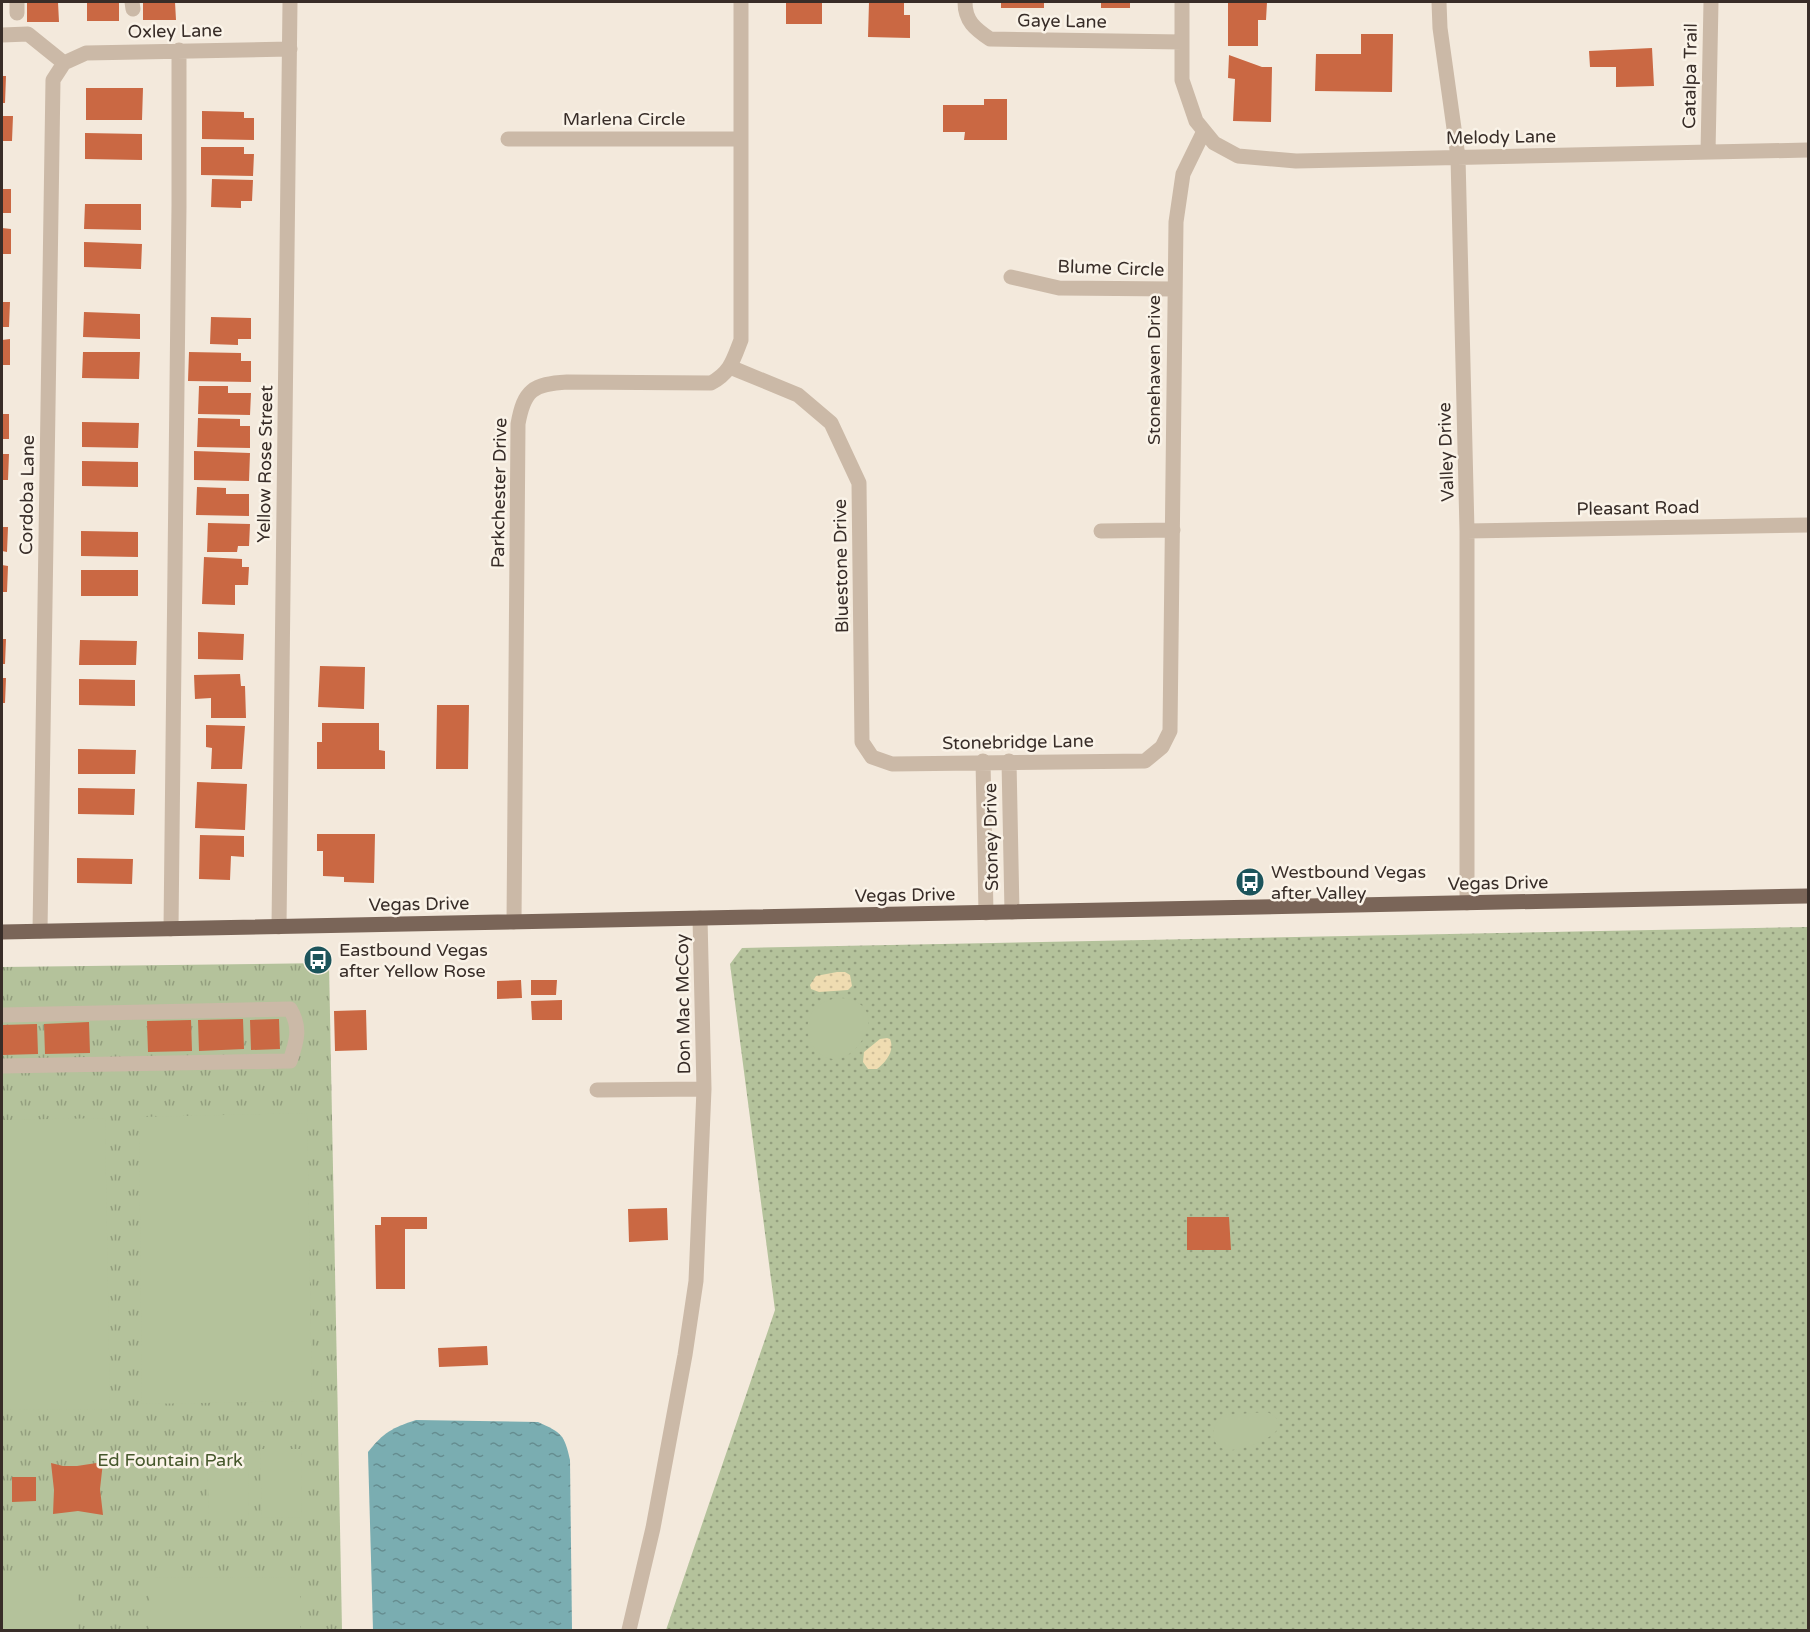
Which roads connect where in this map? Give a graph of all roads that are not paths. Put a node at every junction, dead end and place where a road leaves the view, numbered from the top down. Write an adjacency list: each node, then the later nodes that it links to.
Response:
1 (290, 2): 9 (street, Yellow Rose Street)
2 (741, 2): 14 (street)
3 (965, 2): 8 (street, Gaye Lane)
4 (1182, 2): 8 (street)
5 (1438, 2): 17 (street, Valley Drive)
6 (1711, 2): 16 (street, Catalpa Trail)
7 (2, 35): 11 (street)
8 (1182, 42): 12 (street)
9 (290, 49): 10 (street, Oxley Lane); 35 (street, Yellow Rose Street)
10 (179, 50): 11 (street, Oxley Lane); 36 (street)
11 (64, 63): 38 (street, Cordoba Lane)
12 (1204, 131): 17 (street, Melody Lane); 19 (street, Stonehaven Drive)
13 (508, 139): 14 (street, Marlena Circle)
14 (740, 139): 20 (street)
15 (1809, 150): 16 (street, Melody Lane)
16 (1708, 152): 17 (street, Melody Lane)
17 (1458, 158): 24 (street, Valley Drive)
18 (1011, 277): 19 (street, Blume Circle)
19 (1174, 289): 22 (street, Stonehaven Drive)
20 (730, 367): 26 (street, Bluestone Drive); 34 (street, Parkchester Drive)
21 (1809, 525): 24 (street, Pleasant Road)
22 (1173, 530): 23 (street); 25 (street, Stonehaven Drive)
23 (1101, 531)
24 (1467, 531): 30 (street, Valley Drive)
25 (1162, 747): 28 (street, Stonebridge Lane)
26 (872, 757): 27 (street, Stonebridge Lane)
27 (983, 761): 28 (street, Stonebridge Lane); 31 (street, Stoney Drive)
28 (1009, 761): 32 (street, Stoney Drive)
29 (1809, 896): 30 (main road, Vegas Drive)
30 (1467, 903): 32 (main road, Vegas Drive)
31 (986, 912): 32 (main road, Vegas Drive); 33 (main road, Vegas Drive)
32 (1012, 912)
33 (700, 918): 34 (main road, Vegas Drive); 41 (street, Don Mac McCoy)
34 (514, 922): 35 (main road, Vegas Drive)
35 (279, 927): 36 (main road, Vegas Drive)
36 (171, 929): 38 (main road, Vegas Drive)
37 (2, 932): 38 (main road, Vegas Drive)
38 (40, 932)
39 (2, 1015): 40 (street)
40 (2, 1066)
41 (704, 1089): 42 (street, Don Mac McCoy); 43 (street)
42 (597, 1090)
43 (629, 1630)

